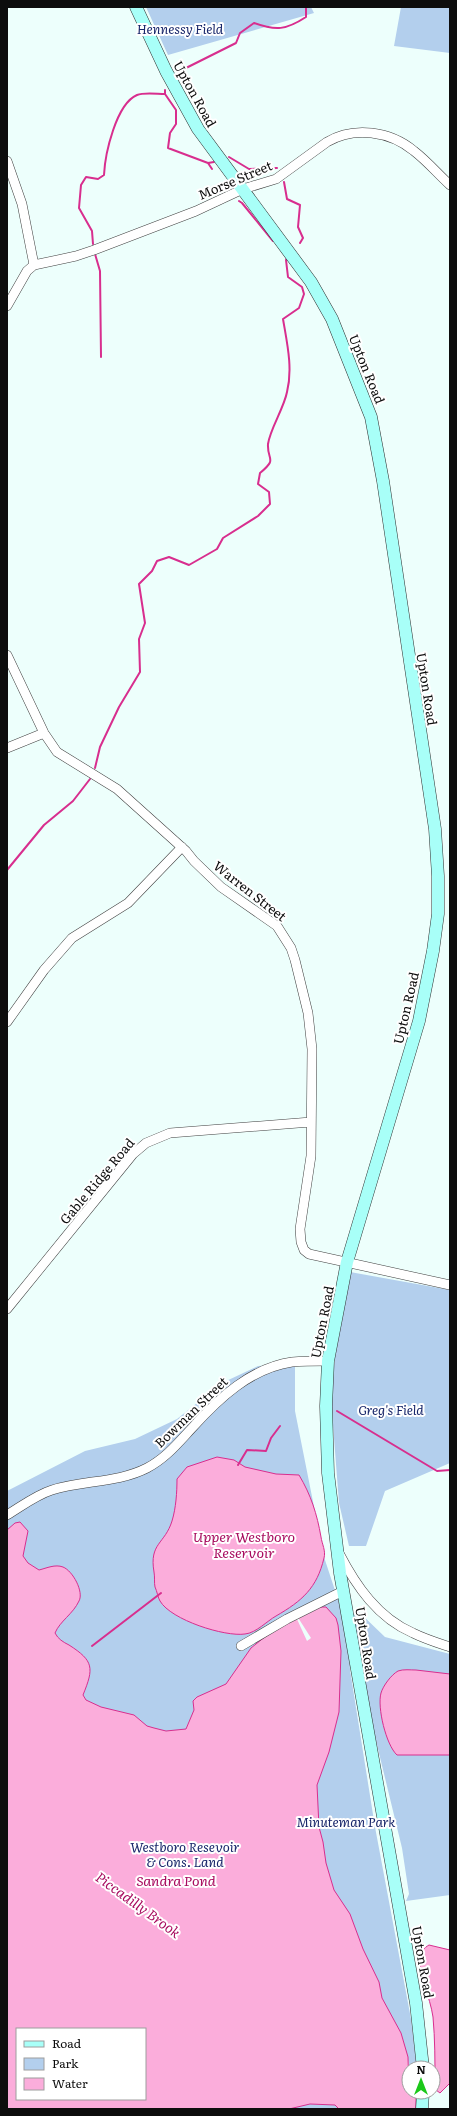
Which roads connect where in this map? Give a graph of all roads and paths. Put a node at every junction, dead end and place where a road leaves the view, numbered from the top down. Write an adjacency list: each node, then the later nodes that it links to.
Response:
1 (136, 7): 4 (main road, Upton Road)
2 (7, 161): 5 (street)
3 (450, 185): 4 (street, Morse Street)
4 (243, 189): 5 (street, Morse Street); 15 (main road, Upton Road)
5 (34, 265): 6 (street)
6 (16, 288): 7 (street); 8 (street)
7 (7, 292)
8 (7, 306)
9 (7, 655): 10 (street, Warren Street)
10 (44, 733): 11 (street); 12 (street, Warren Street)
11 (7, 748)
12 (182, 847): 13 (street); 14 (street, Warren Street)
13 (7, 1022)
14 (311, 1122): 15 (street, Warren Street); 17 (street, Gable Ridge Road)
15 (347, 1262): 16 (street, Warren Street); 18 (main road, Upton Road)
16 (450, 1285)
17 (7, 1309)
18 (328, 1361): 19 (street, Bowman Street); 20 (main road, Upton Road)
19 (7, 1515)
20 (337, 1548): 21 (main road, Upton Road); 23 (street)
21 (343, 1591): 22 (street); 24 (main road, Upton Road)
22 (241, 1646)
23 (450, 1647)
24 (422, 2060)

